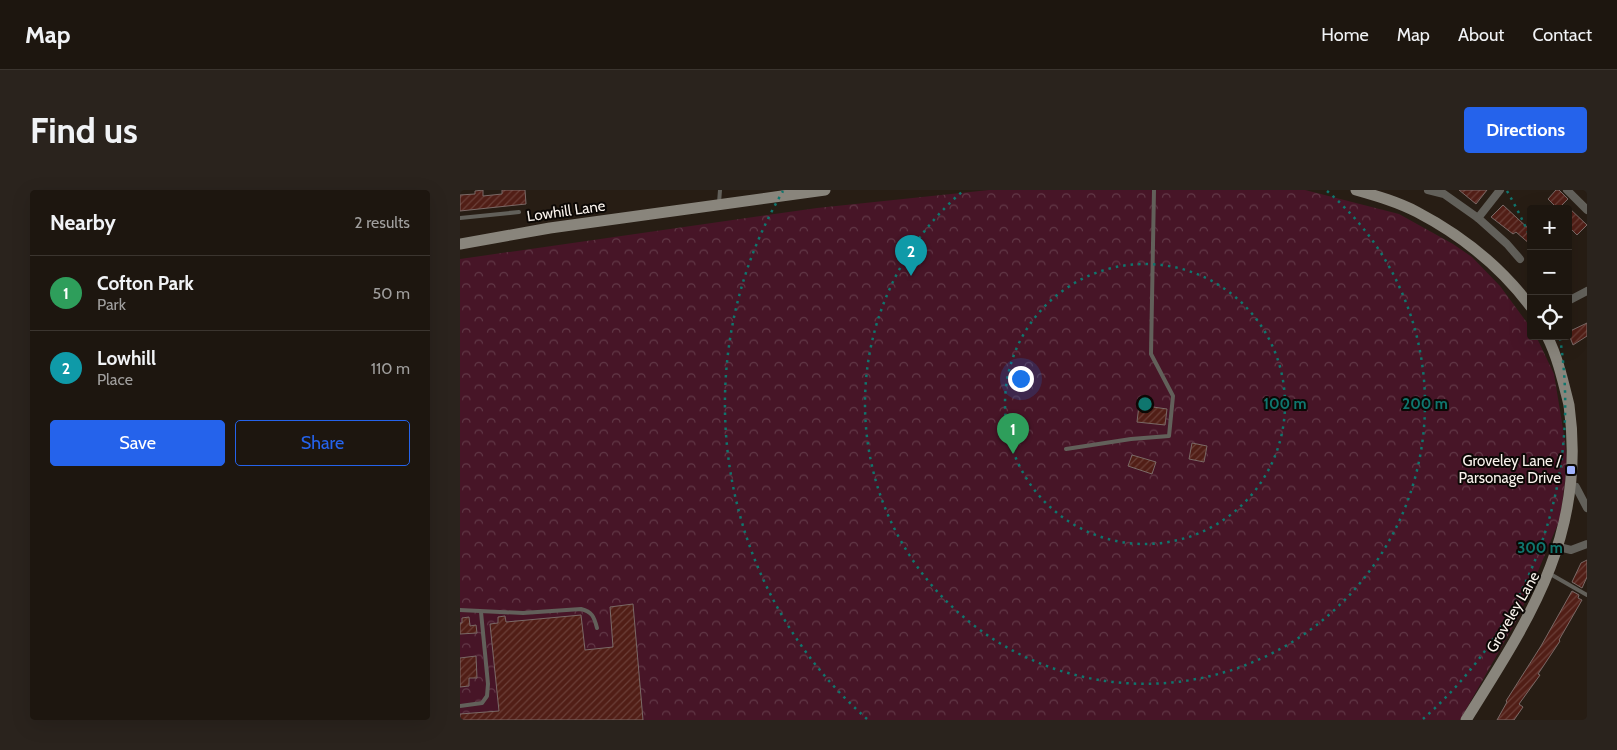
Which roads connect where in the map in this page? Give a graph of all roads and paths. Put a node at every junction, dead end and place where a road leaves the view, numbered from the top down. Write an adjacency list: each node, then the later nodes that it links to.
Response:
1 (720, 190): 11 (lane)
2 (825, 190): 8 (main road, Lowhill Lane)
3 (1154, 190): 22 (lane)
4 (1356, 190): 10 (main road)
5 (1428, 190): 15 (street)
6 (1500, 190): 15 (street)
7 (1568, 190): 12 (street)
8 (792, 192): 9 (main road, Lowhill Lane)
9 (759, 195): 11 (main road, Lowhill Lane)
10 (1391, 195): 20 (main road)
11 (719, 205): 16 (main road, Lowhill Lane)
12 (1587, 210)
13 (519, 212): 14 (lane)
14 (460, 218)
15 (1478, 218): 17 (street)
16 (460, 244)
17 (1520, 259)
18 (1587, 291): 19 (street)
19 (1572, 300)
20 (1527, 302)
21 (1549, 340): 23 (main road, Groveley Lane)
22 (1066, 450)
23 (1576, 488): 24 (street); 26 (main road, Groveley Lane)
24 (1587, 508)
25 (1587, 544): 26 (street)
26 (1563, 548): 27 (main road, Groveley Lane)
27 (1552, 575): 28 (lane); 33 (main road, Groveley Lane)
28 (1587, 595)
29 (460, 610): 30 (lane)
30 (481, 612): 31 (lane); 32 (lane)
31 (597, 628)
32 (460, 706)
33 (1466, 720)

